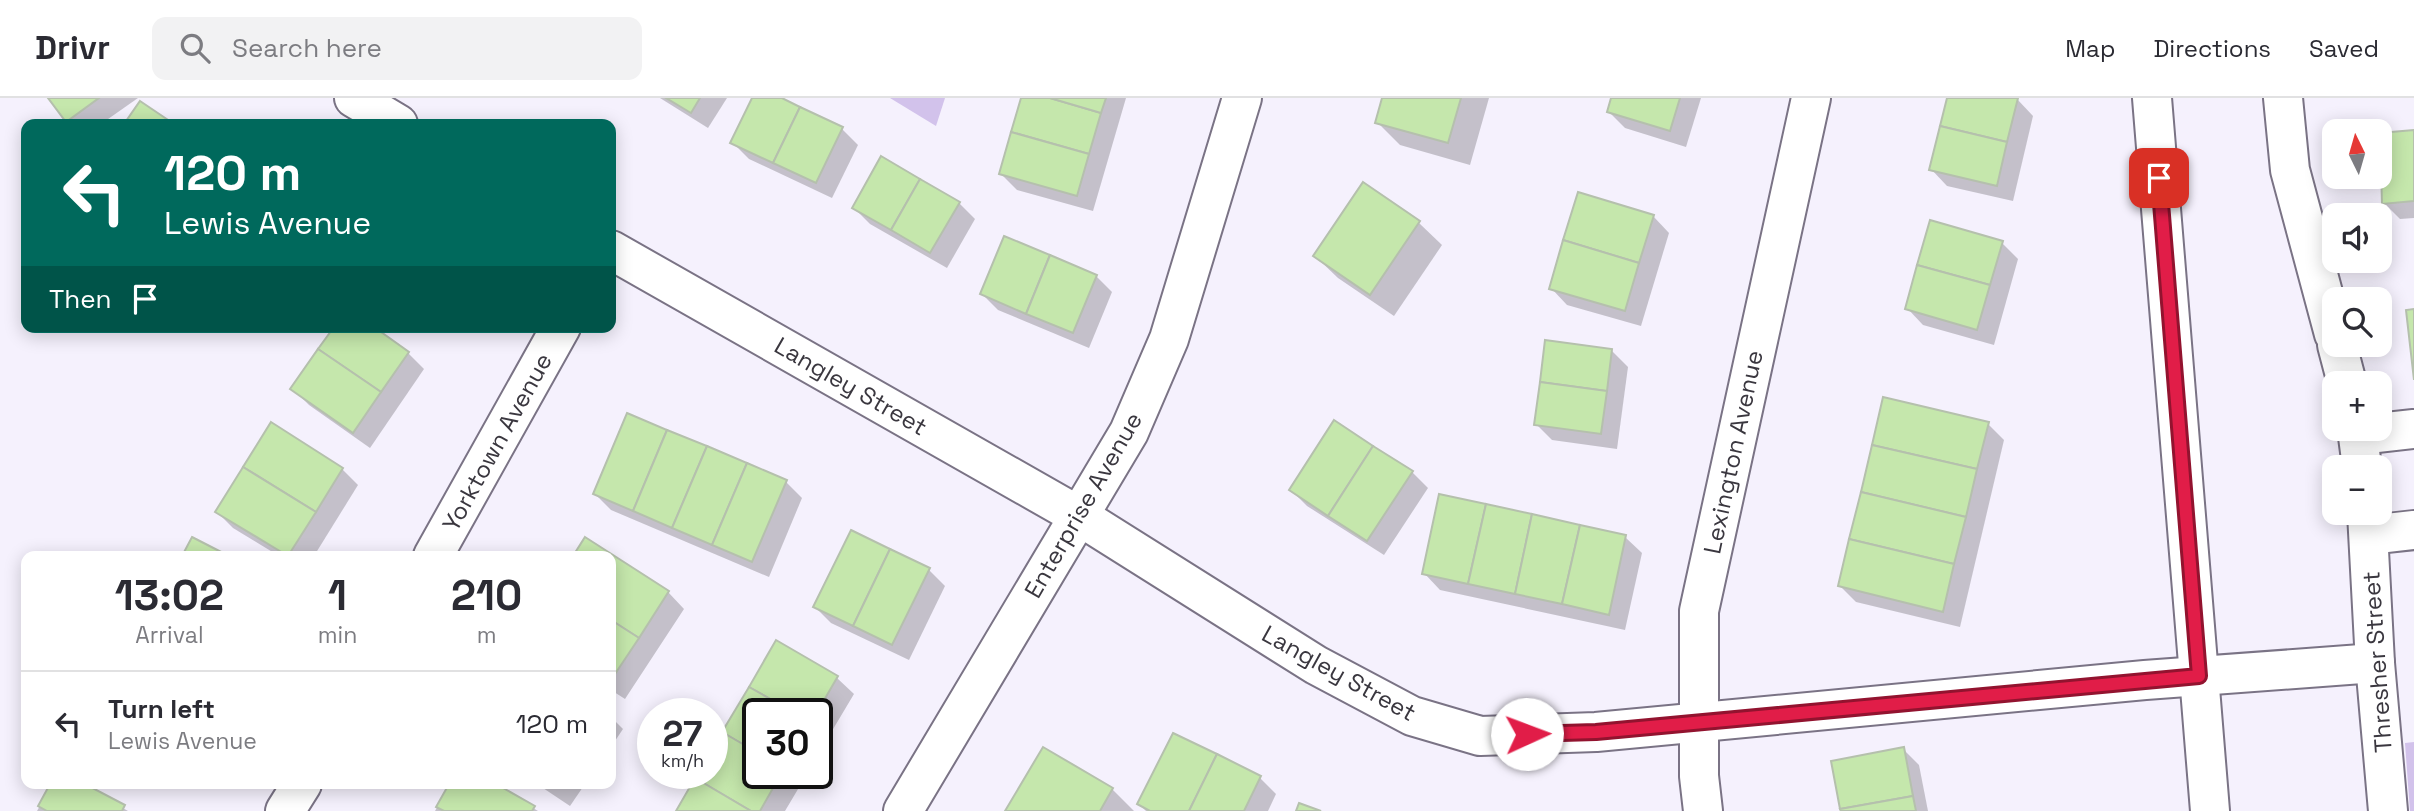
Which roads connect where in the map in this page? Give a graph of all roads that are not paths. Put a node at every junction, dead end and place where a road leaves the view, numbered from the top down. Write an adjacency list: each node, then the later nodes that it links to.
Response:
1 (354, 98): 6 (street)
2 (1242, 98): 12 (street, Enterprise Avenue)
3 (1811, 98): 19 (street, Lexington Avenue)
4 (2152, 98): 18 (street)
5 (2283, 98): 8 (street)
6 (390, 119)
7 (616, 253): 12 (street, Langley Street)
8 (2322, 289)
9 (558, 333): 16 (street, Yorktown Avenue)
10 (2414, 429): 11 (street)
11 (2359, 444)
12 (1079, 516): 19 (street, Langley Street); 22 (street, Enterprise Avenue)
13 (2368, 525): 17 (street, Thresher Street)
14 (2376, 525): 15 (street)
15 (2414, 530)
16 (436, 551)
17 (2375, 663): 18 (street, Langley Street); 25 (street, Thresher Street)
18 (2199, 676): 19 (street, Langley Street); 24 (street)
19 (1699, 722): 23 (street, Lexington Avenue)
20 (299, 789): 21 (street)
21 (285, 811)
22 (903, 811)
23 (1703, 811)
24 (2210, 811)
25 (2388, 811)

